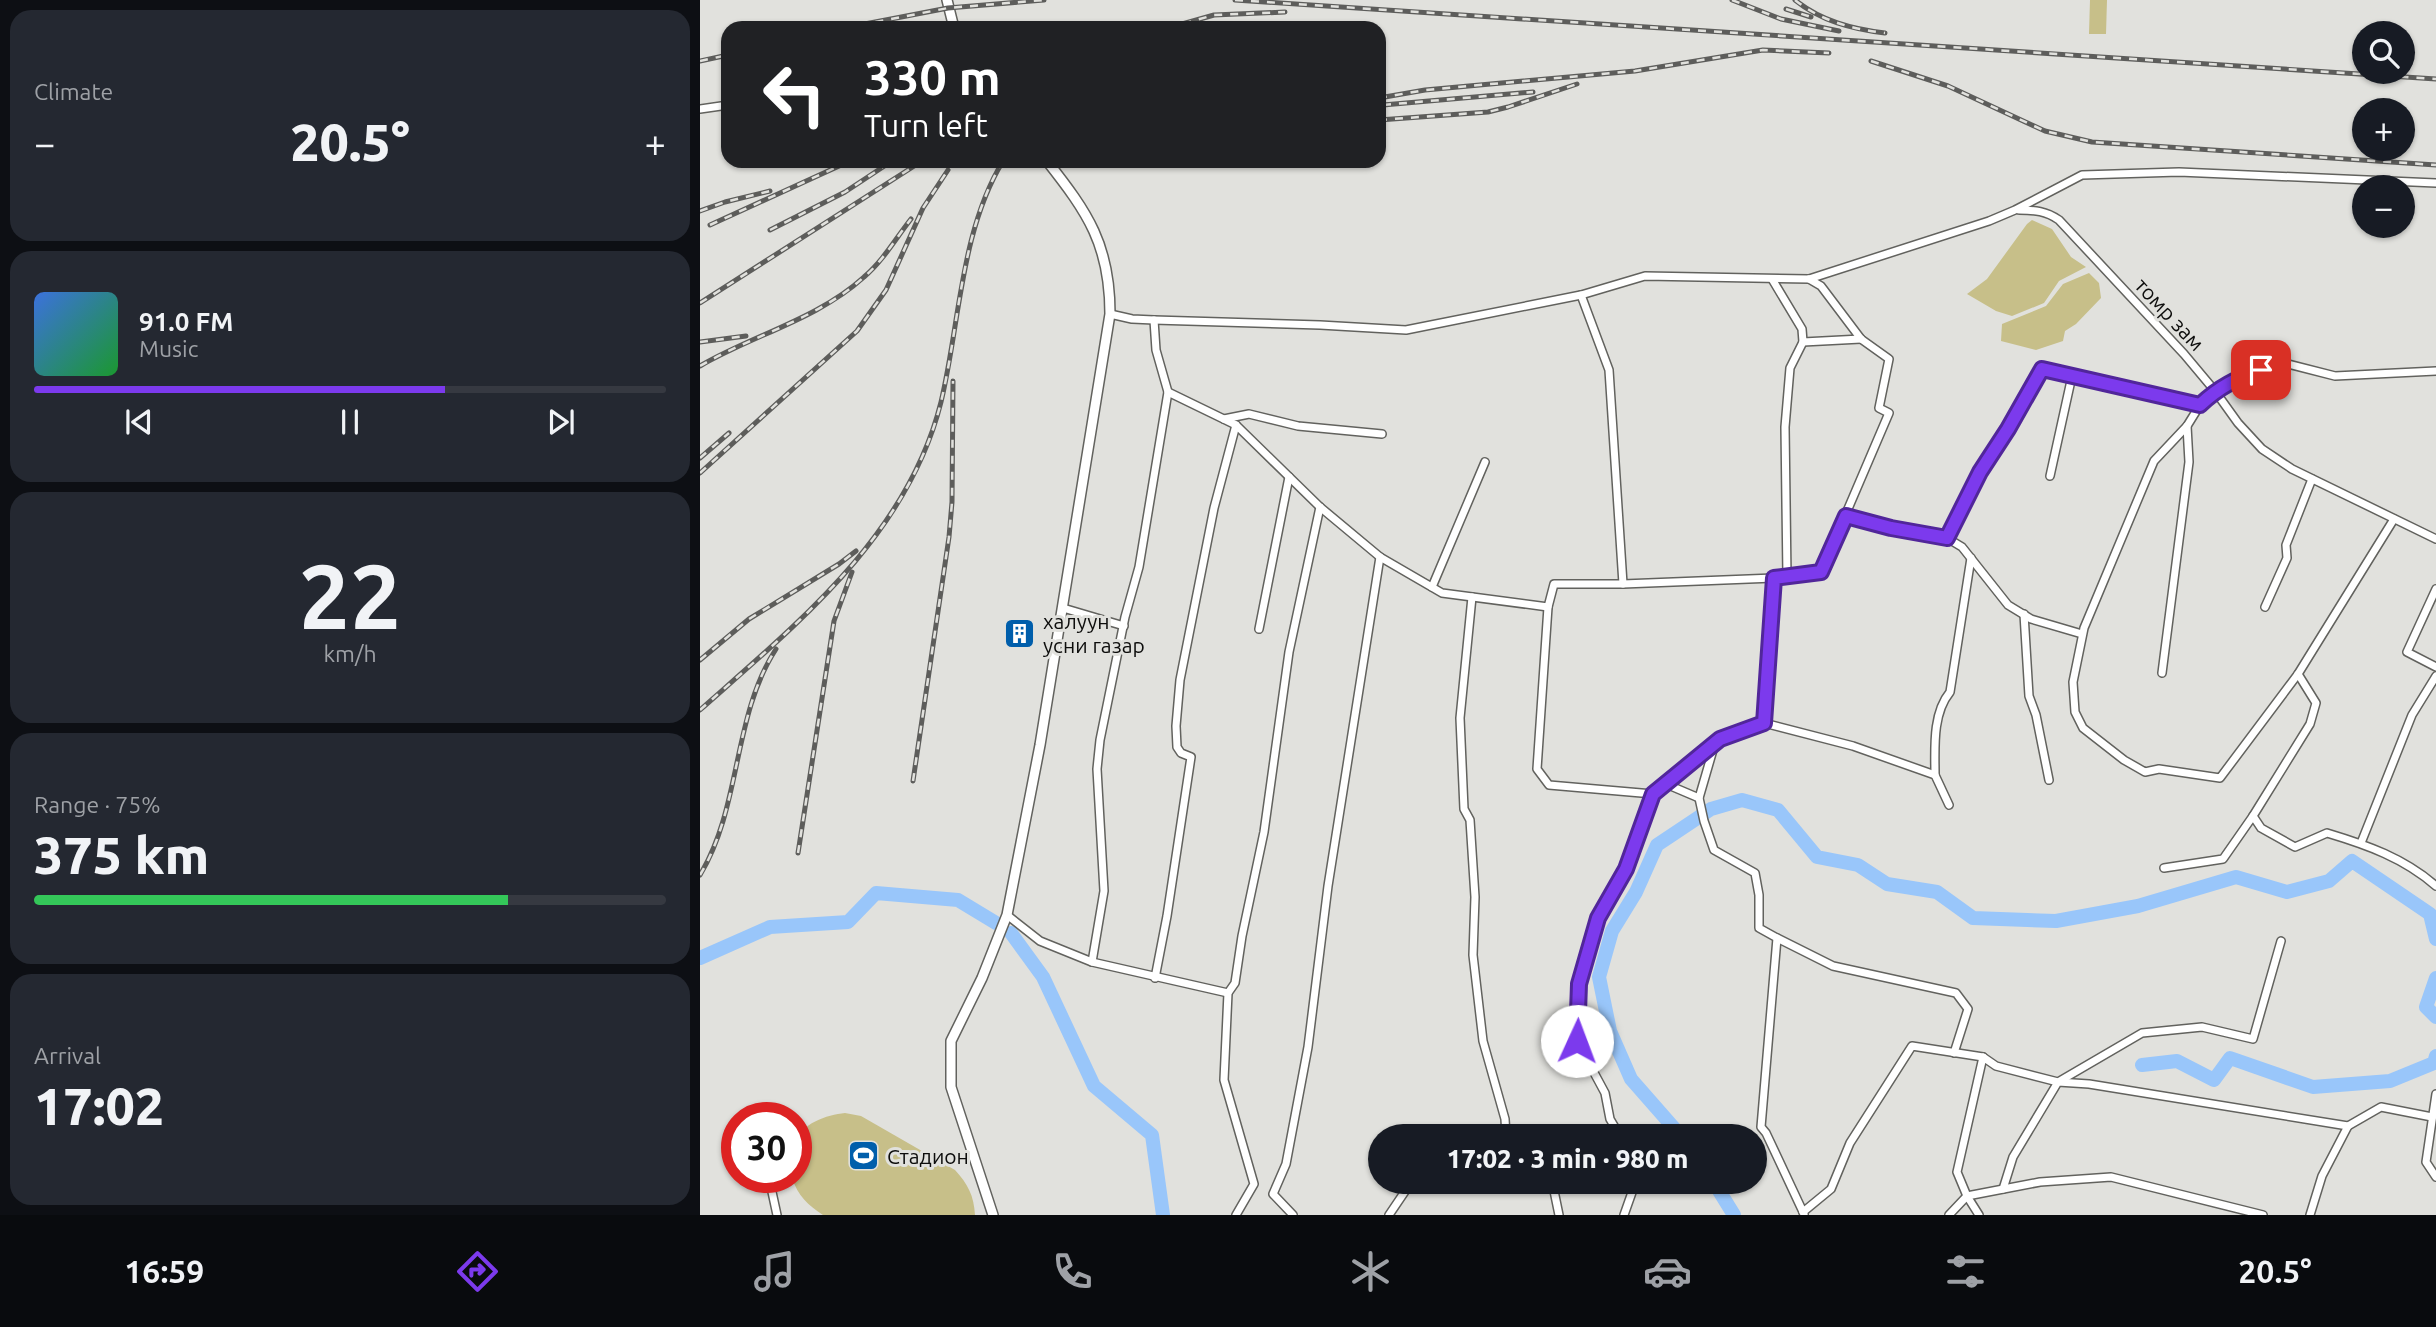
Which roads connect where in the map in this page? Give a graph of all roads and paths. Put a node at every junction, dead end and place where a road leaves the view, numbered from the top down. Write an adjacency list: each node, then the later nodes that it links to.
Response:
1 (947, 0): 2 (street)
2 (952, 21)
3 (721, 106): 4 (street)
4 (700, 110)
5 (1052, 168): 11 (street)
6 (2436, 183): 7 (street)
7 (2015, 210): 9 (street); 17 (street, томр зам)
8 (1772, 279): 9 (street); 10 (street); 14 (street)
9 (1809, 279): 13 (street)
10 (1581, 295): 12 (street); 37 (street)
11 (1110, 314): 12 (street); 43 (street)
12 (1154, 320): 18 (street)
13 (1861, 339): 14 (street); 29 (street)
14 (1803, 342): 35 (street)
15 (2436, 371): 17 (street)
16 (2072, 376): 19 (street); 25 (street); 31 (street)
17 (2215, 391): 19 (street); 27 (street, томр зам)
18 (1168, 392): 20 (street); 45 (street)
19 (2200, 405): 22 (street)
20 (1223, 419): 21 (street); 23 (street)
21 (1236, 425): 26 (street); 68 (street)
22 (2186, 426): 47 (street); 49 (street)
23 (1382, 434)
24 (1485, 461): 38 (street)
25 (2050, 476)
26 (1289, 477): 28 (street); 46 (street)
27 (2312, 479): 30 (street, томр зам); 42 (street)
28 (1320, 507): 33 (street); 69 (street)
29 (1846, 516): 31 (street); 35 (street)
30 (2394, 519): 32 (street, томр зам); 50 (street)
31 (1947, 538): 34 (street)
32 (2436, 539)
33 (1380, 557): 38 (street); 89 (street)
34 (1971, 558): 44 (street); 54 (street)
35 (1787, 577): 36 (street)
36 (1774, 578): 37 (street); 52 (street)
37 (1623, 584): 41 (street)
38 (1432, 587): 40 (street)
39 (2436, 589): 48 (street)
40 (1472, 597): 41 (street); 75 (street)
41 (1548, 607): 57 (street)
42 (2264, 607)
43 (1063, 608): 45 (street); 64 (street)
44 (2024, 614): 47 (street); 55 (street)
45 (1124, 626): 67 (street)
46 (1258, 629)
47 (2082, 634): 50 (street)
48 (2436, 667)
49 (2162, 673)
50 (2298, 674): 60 (street)
51 (2436, 676): 61 (street)
52 (1764, 723): 53 (street); 54 (street)
53 (1715, 743): 56 (street); 58 (street)
54 (1935, 775): 59 (street)
55 (2049, 780)
56 (1666, 783): 57 (street); 58 (street)
57 (1653, 794): 76 (street)
58 (1699, 798): 65 (street)
59 (1949, 805)
60 (2252, 817): 61 (street); 62 (street)
61 (2361, 843): 63 (street)
62 (2164, 868)
63 (2436, 886)
64 (1007, 915): 67 (street); 87 (street)
65 (1777, 938): 70 (street); 85 (street)
66 (2281, 941): 72 (street)
67 (1092, 962): 68 (street)
68 (1155, 978): 69 (street)
69 (1228, 993): 88 (street)
70 (1954, 1053): 71 (street); 85 (street)
71 (1983, 1057): 72 (street); 84 (street)
72 (2058, 1082): 77 (street); 79 (street)
73 (2436, 1094): 74 (street)
74 (2432, 1117): 77 (street); 78 (street)
75 (1505, 1124)
76 (1613, 1124)
77 (2348, 1126): 96 (street)
78 (2436, 1177)
79 (2003, 1189): 84 (street); 95 (street)
80 (772, 1193): 86 (street)
81 (1403, 1194): 90 (street)
82 (1555, 1194): 91 (street)
83 (1631, 1194): 92 (street)
84 (1967, 1196): 93 (street); 94 (street)
85 (1804, 1214)
86 (777, 1215)
87 (993, 1215)
88 (1236, 1215)
89 (1293, 1215)
90 (1389, 1215)
91 (1559, 1215)
92 (1624, 1215)
93 (1949, 1215)
94 (1979, 1215)
95 (2263, 1215)
96 (2309, 1215)

